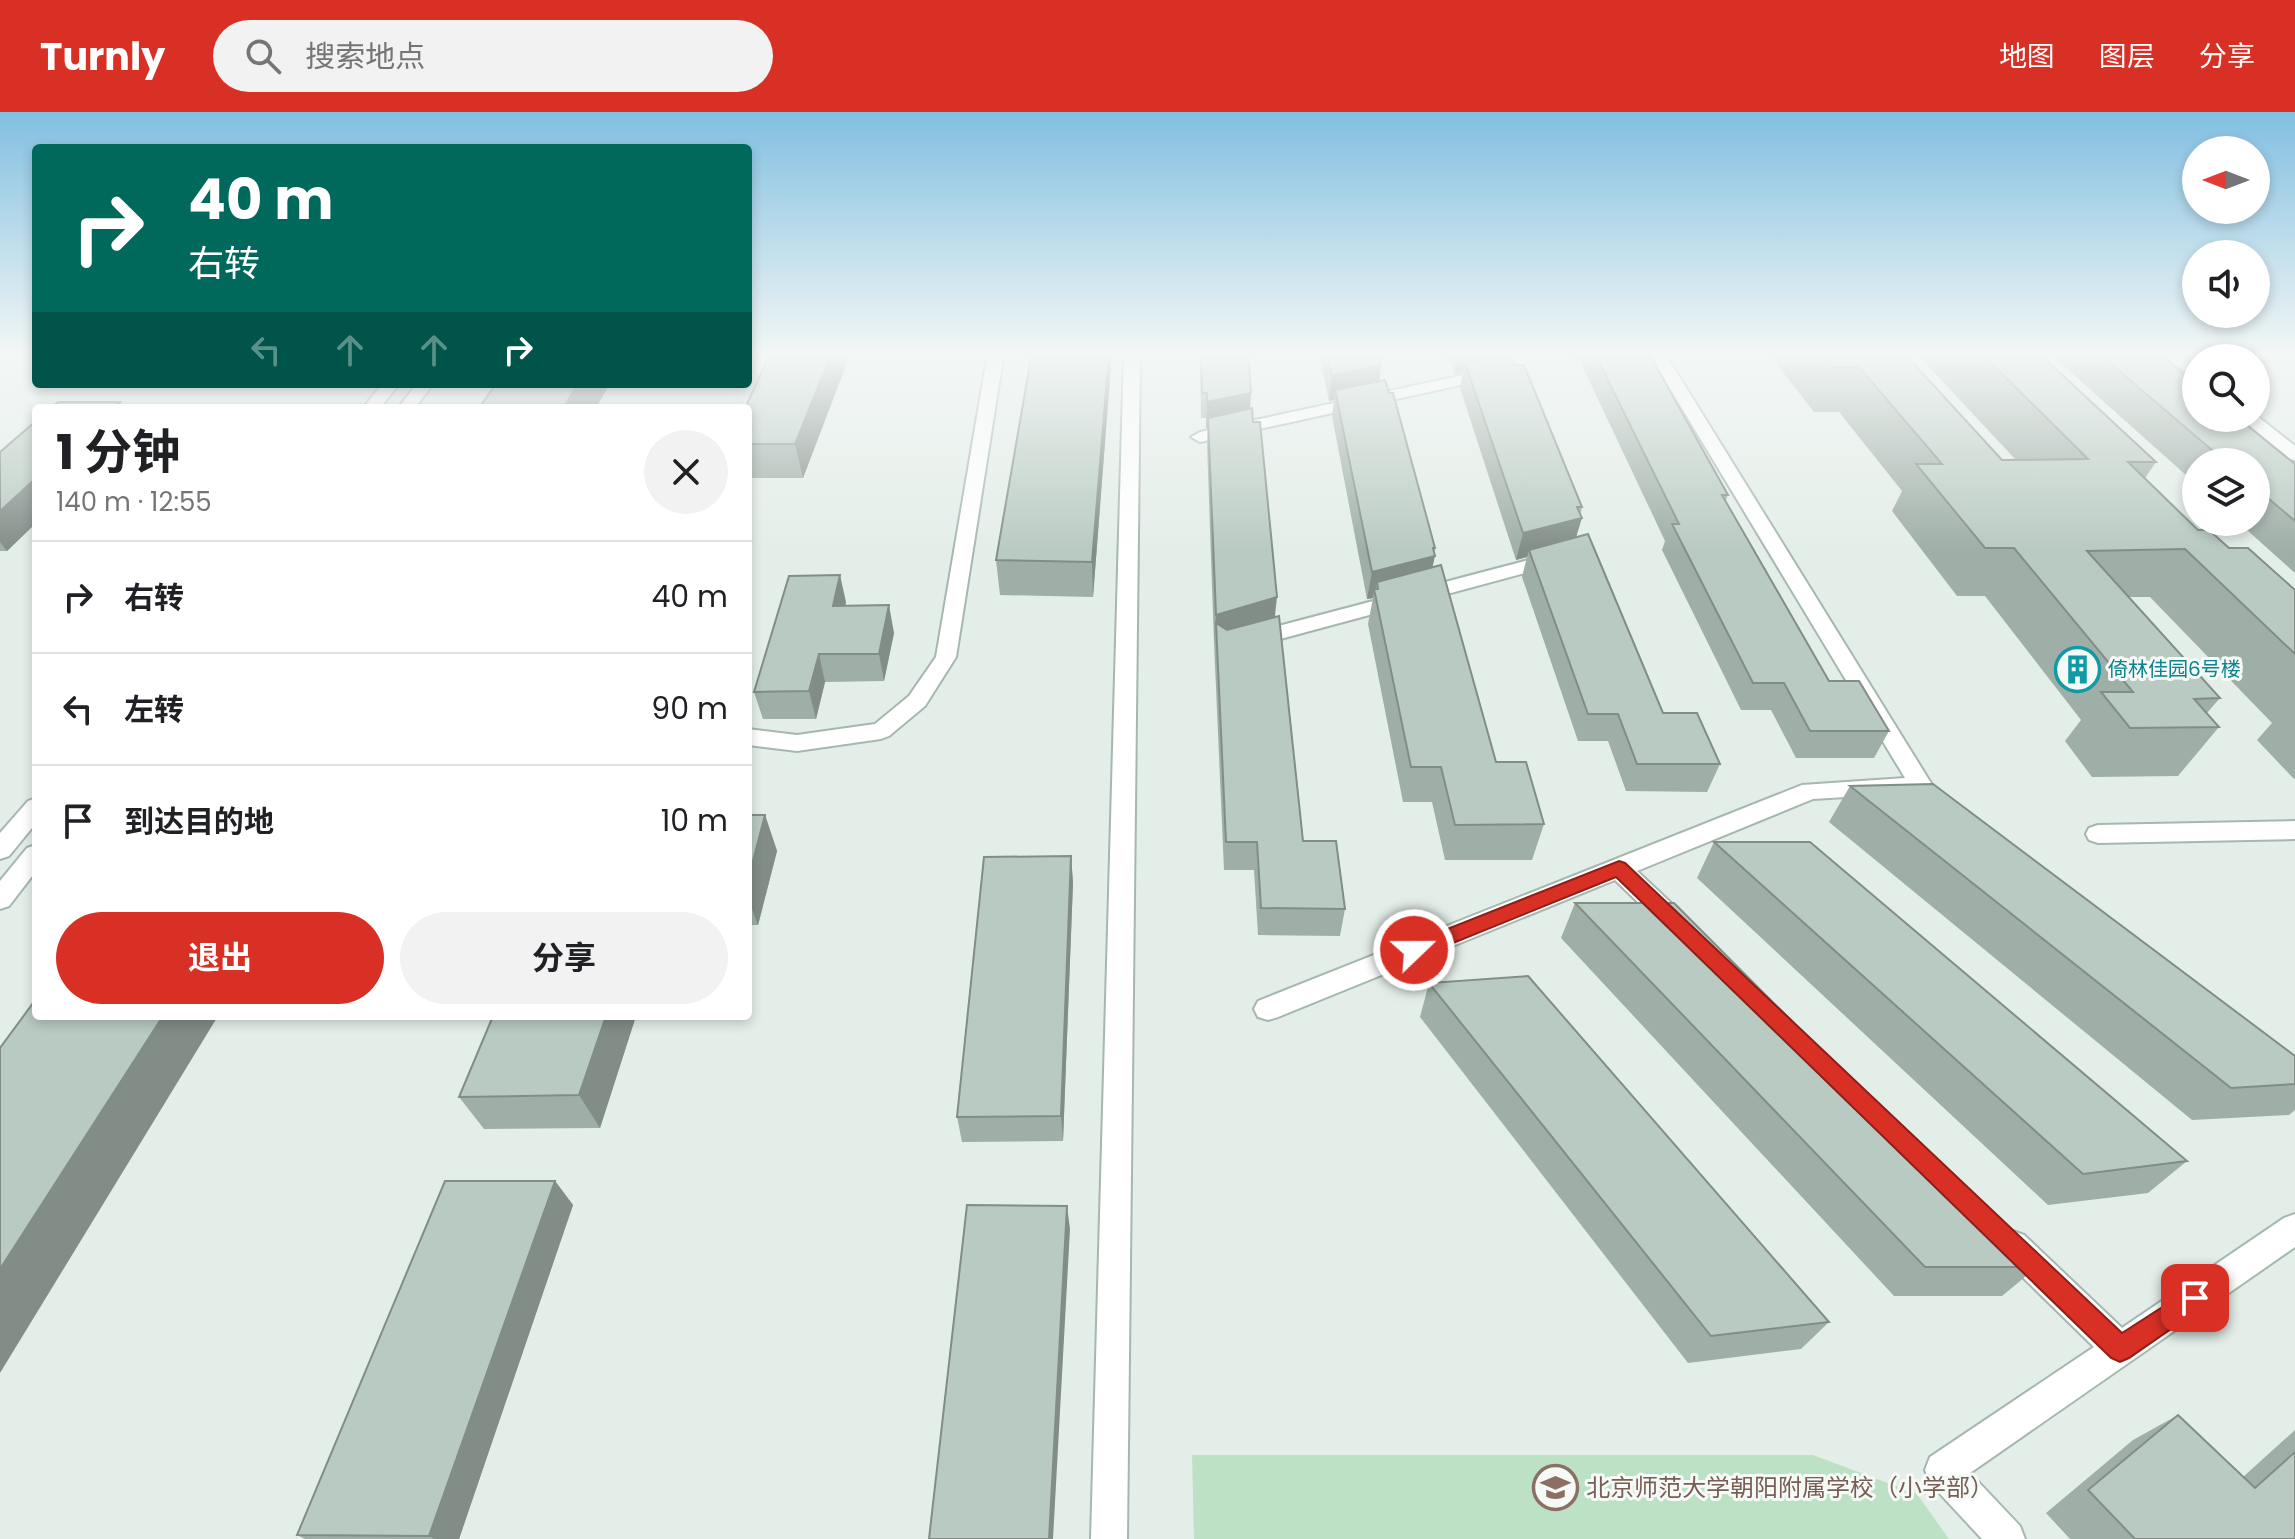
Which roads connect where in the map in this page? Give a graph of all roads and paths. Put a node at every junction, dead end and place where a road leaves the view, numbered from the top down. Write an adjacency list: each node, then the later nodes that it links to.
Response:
1 (985, 419): 10 (street)
2 (1131, 419): 23 (street)
3 (1285, 419): 6 (street)
4 (1697, 419): 16 (street)
5 (2266, 432): 7 (street)
6 (1200, 437)
7 (2295, 455)
8 (1576, 553): 9 (street)
9 (1225, 647)
10 (752, 737)
11 (32, 812): 14 (street)
12 (2295, 830): 13 (street)
13 (2098, 834)
14 (0, 850)
15 (32, 859): 17 (street)
16 (1619, 868): 18 (street); 19 (street)
17 (0, 899)
18 (1699, 945)
19 (1268, 1009)
20 (1995, 1229): 22 (street)
21 (2295, 1229): 22 (street)
22 (2120, 1349): 24 (street)
23 (1109, 1539)
24 (2007, 1539)

